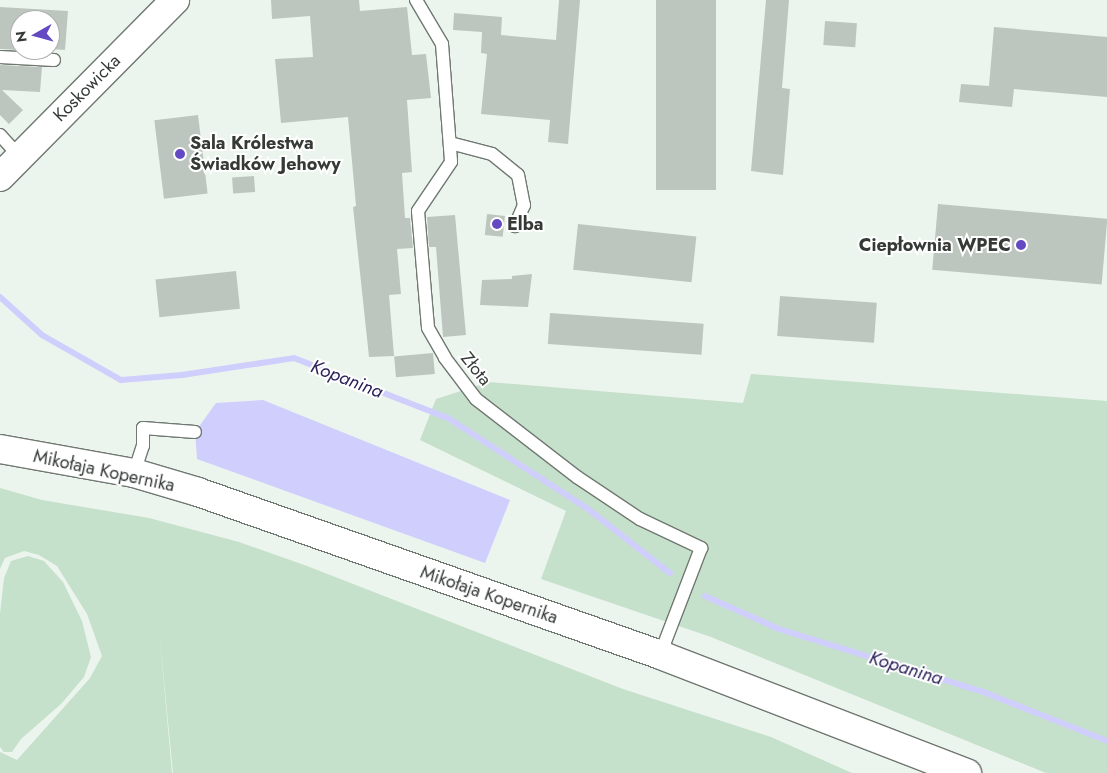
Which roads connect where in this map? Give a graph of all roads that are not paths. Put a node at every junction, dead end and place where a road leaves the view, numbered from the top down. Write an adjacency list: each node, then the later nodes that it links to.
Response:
1 (174, 0): 5 (street, Koskowicka)
2 (416, 0): 4 (lane, Złota)
3 (0, 135): 5 (lane)
4 (450, 143): 7 (lane); 11 (lane, Złota)
5 (20, 157): 6 (street, Koskowicka)
6 (0, 177)
7 (514, 226)
8 (195, 432): 10 (lane)
9 (0, 449): 10 (street, Mikołaja Kopernika)
10 (134, 473): 11 (street, Mikołaja Kopernika)
11 (664, 656): 12 (street, Mikołaja Kopernika)
12 (968, 773)

